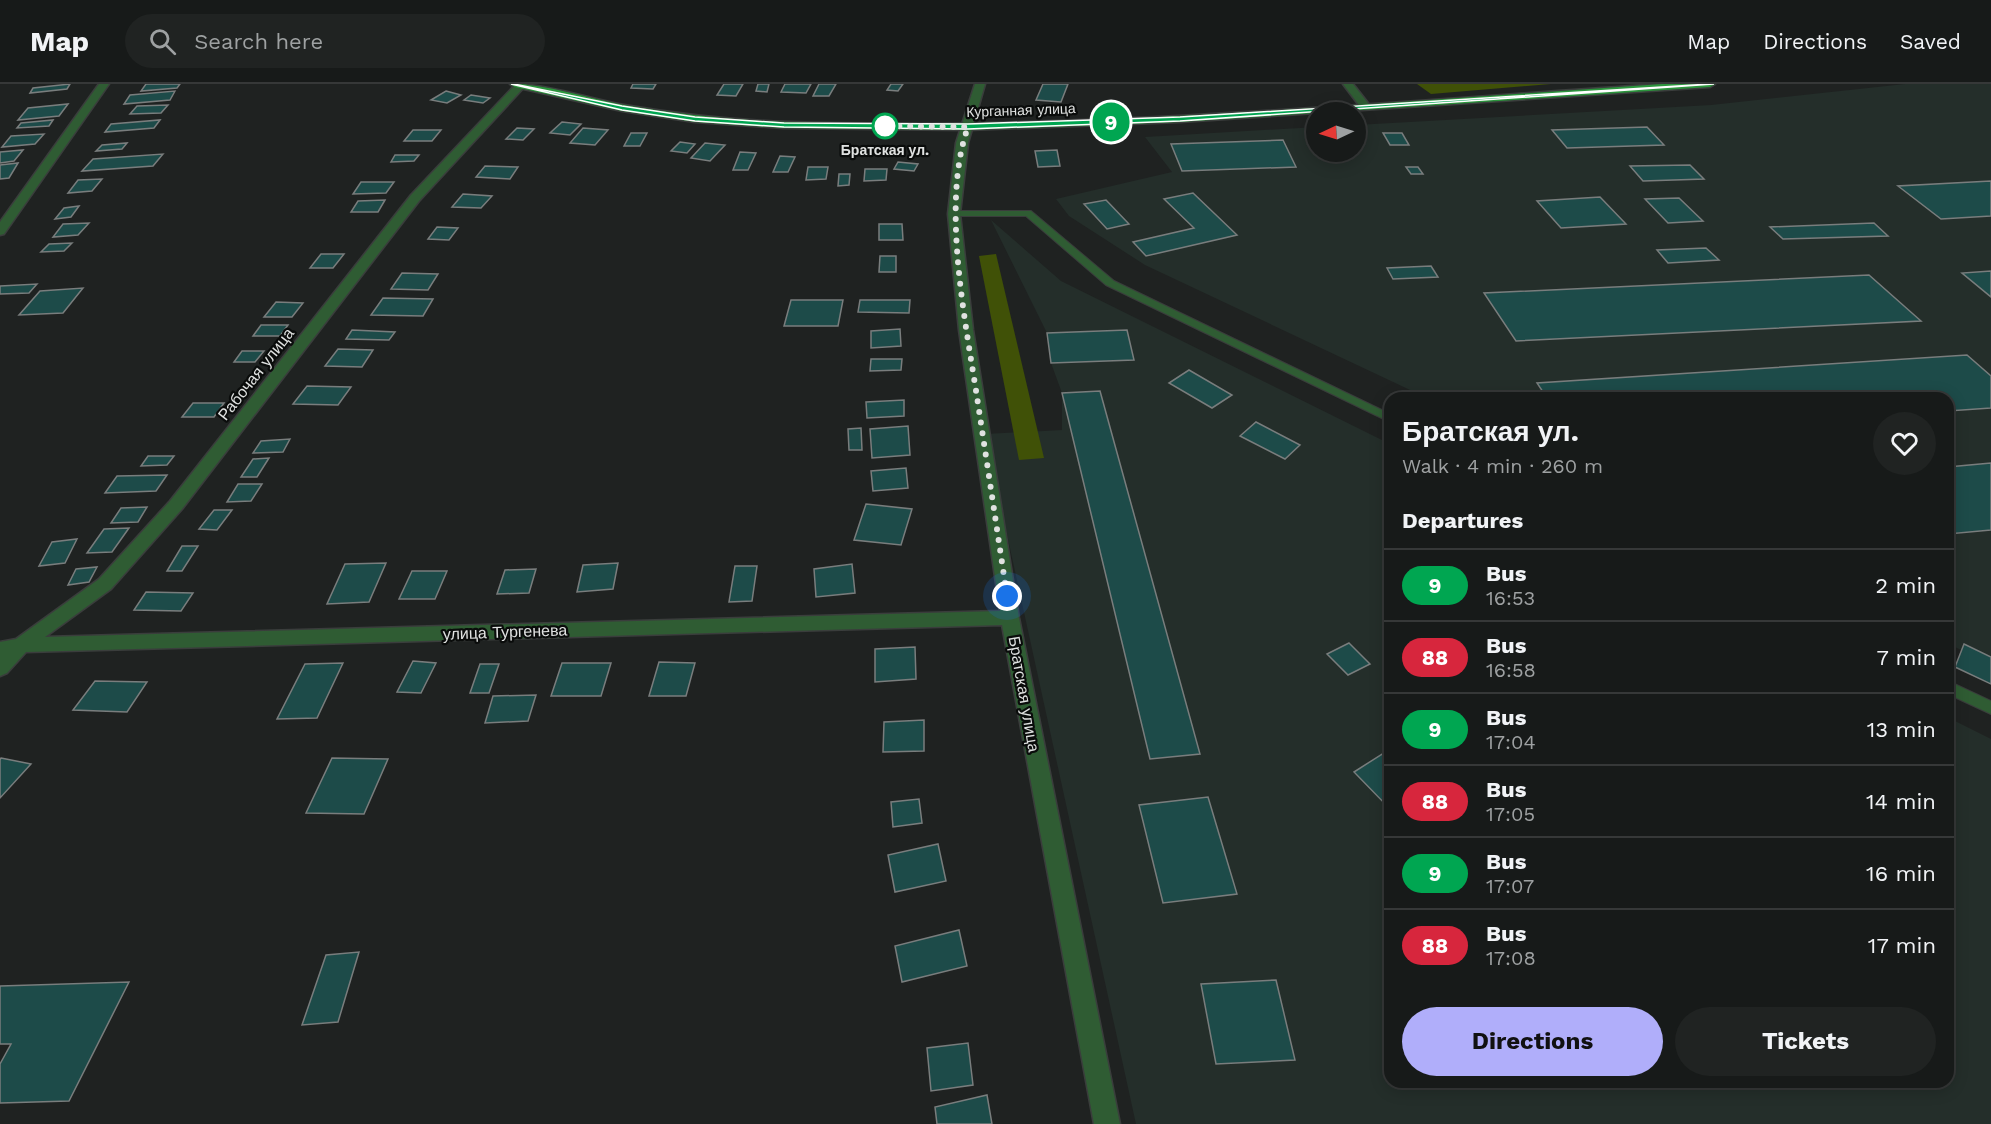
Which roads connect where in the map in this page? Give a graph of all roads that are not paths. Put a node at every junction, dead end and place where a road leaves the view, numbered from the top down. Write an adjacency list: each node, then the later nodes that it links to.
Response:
1 (104, 84): 12 (street)
2 (980, 84): 10 (street, Братская улица)
3 (1347, 84): 7 (street)
4 (1710, 84): 6 (main road, Курганная улица)
5 (519, 85): 10 (main road, Курганная улица); 15 (street, Рабочая улица)
6 (1630, 87): 8 (main road, Курганная улица)
7 (1362, 102)
8 (1366, 107)
9 (1306, 111): 10 (main road, Курганная улица)
10 (968, 127): 11 (street, Братская улица)
11 (954, 214): 13 (lane); 14 (street, Братская улица)
12 (0, 231)
13 (1384, 415)
14 (1010, 618): 15 (street, улица Тургенева); 20 (street, Братская улица)
15 (21, 645): 16 (street, улица Тургенева); 17 (street, Рабочая улица)
16 (0, 649)
17 (0, 668)
18 (1954, 690): 19 (lane)
19 (1991, 708)
20 (1107, 1124)

